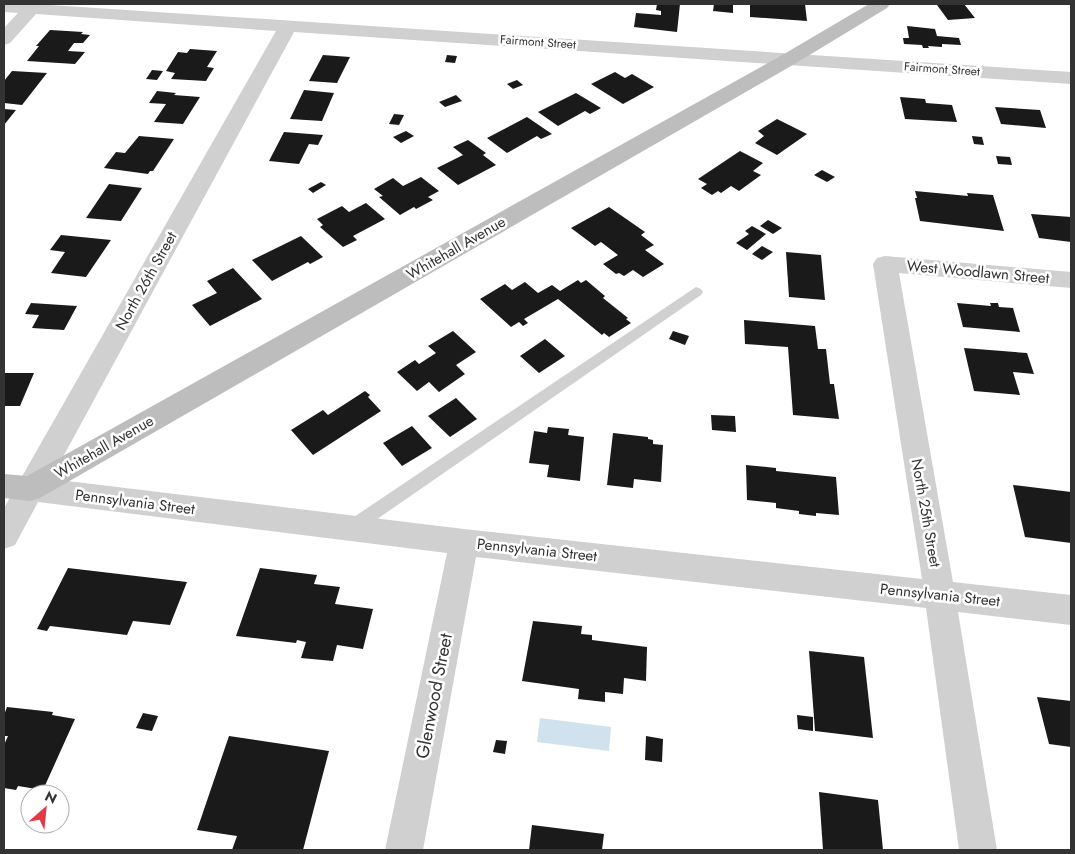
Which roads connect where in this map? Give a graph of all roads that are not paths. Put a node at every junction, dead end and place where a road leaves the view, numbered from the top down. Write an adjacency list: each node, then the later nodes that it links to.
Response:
1 (881, 4): 6 (street, Whitehall Avenue)
2 (4, 7): 3 (street, Fairmont Street)
3 (31, 9): 4 (street, Fairmont Street); 5 (street)
4 (288, 26): 6 (street, Fairmont Street); 11 (street, North 26th Street)
5 (4, 39)
6 (791, 58): 7 (street, Fairmont Street); 11 (street, Whitehall Avenue)
7 (1071, 78)
8 (885, 264): 9 (street, West Woodlawn Street); 15 (street, North 25th Street)
9 (1071, 280)
10 (696, 292): 12 (lane)
11 (17, 488): 12 (street, Pennsylvania Street); 13 (street, North 26th Street)
12 (351, 528): 14 (street, Pennsylvania Street)
13 (4, 536)
14 (464, 542): 15 (street, Pennsylvania Street); 17 (street, Glenwood Street)
15 (940, 595): 16 (street, Pennsylvania Street); 18 (street, North 25th Street)
16 (1071, 610)
17 (404, 850)
18 (978, 850)

